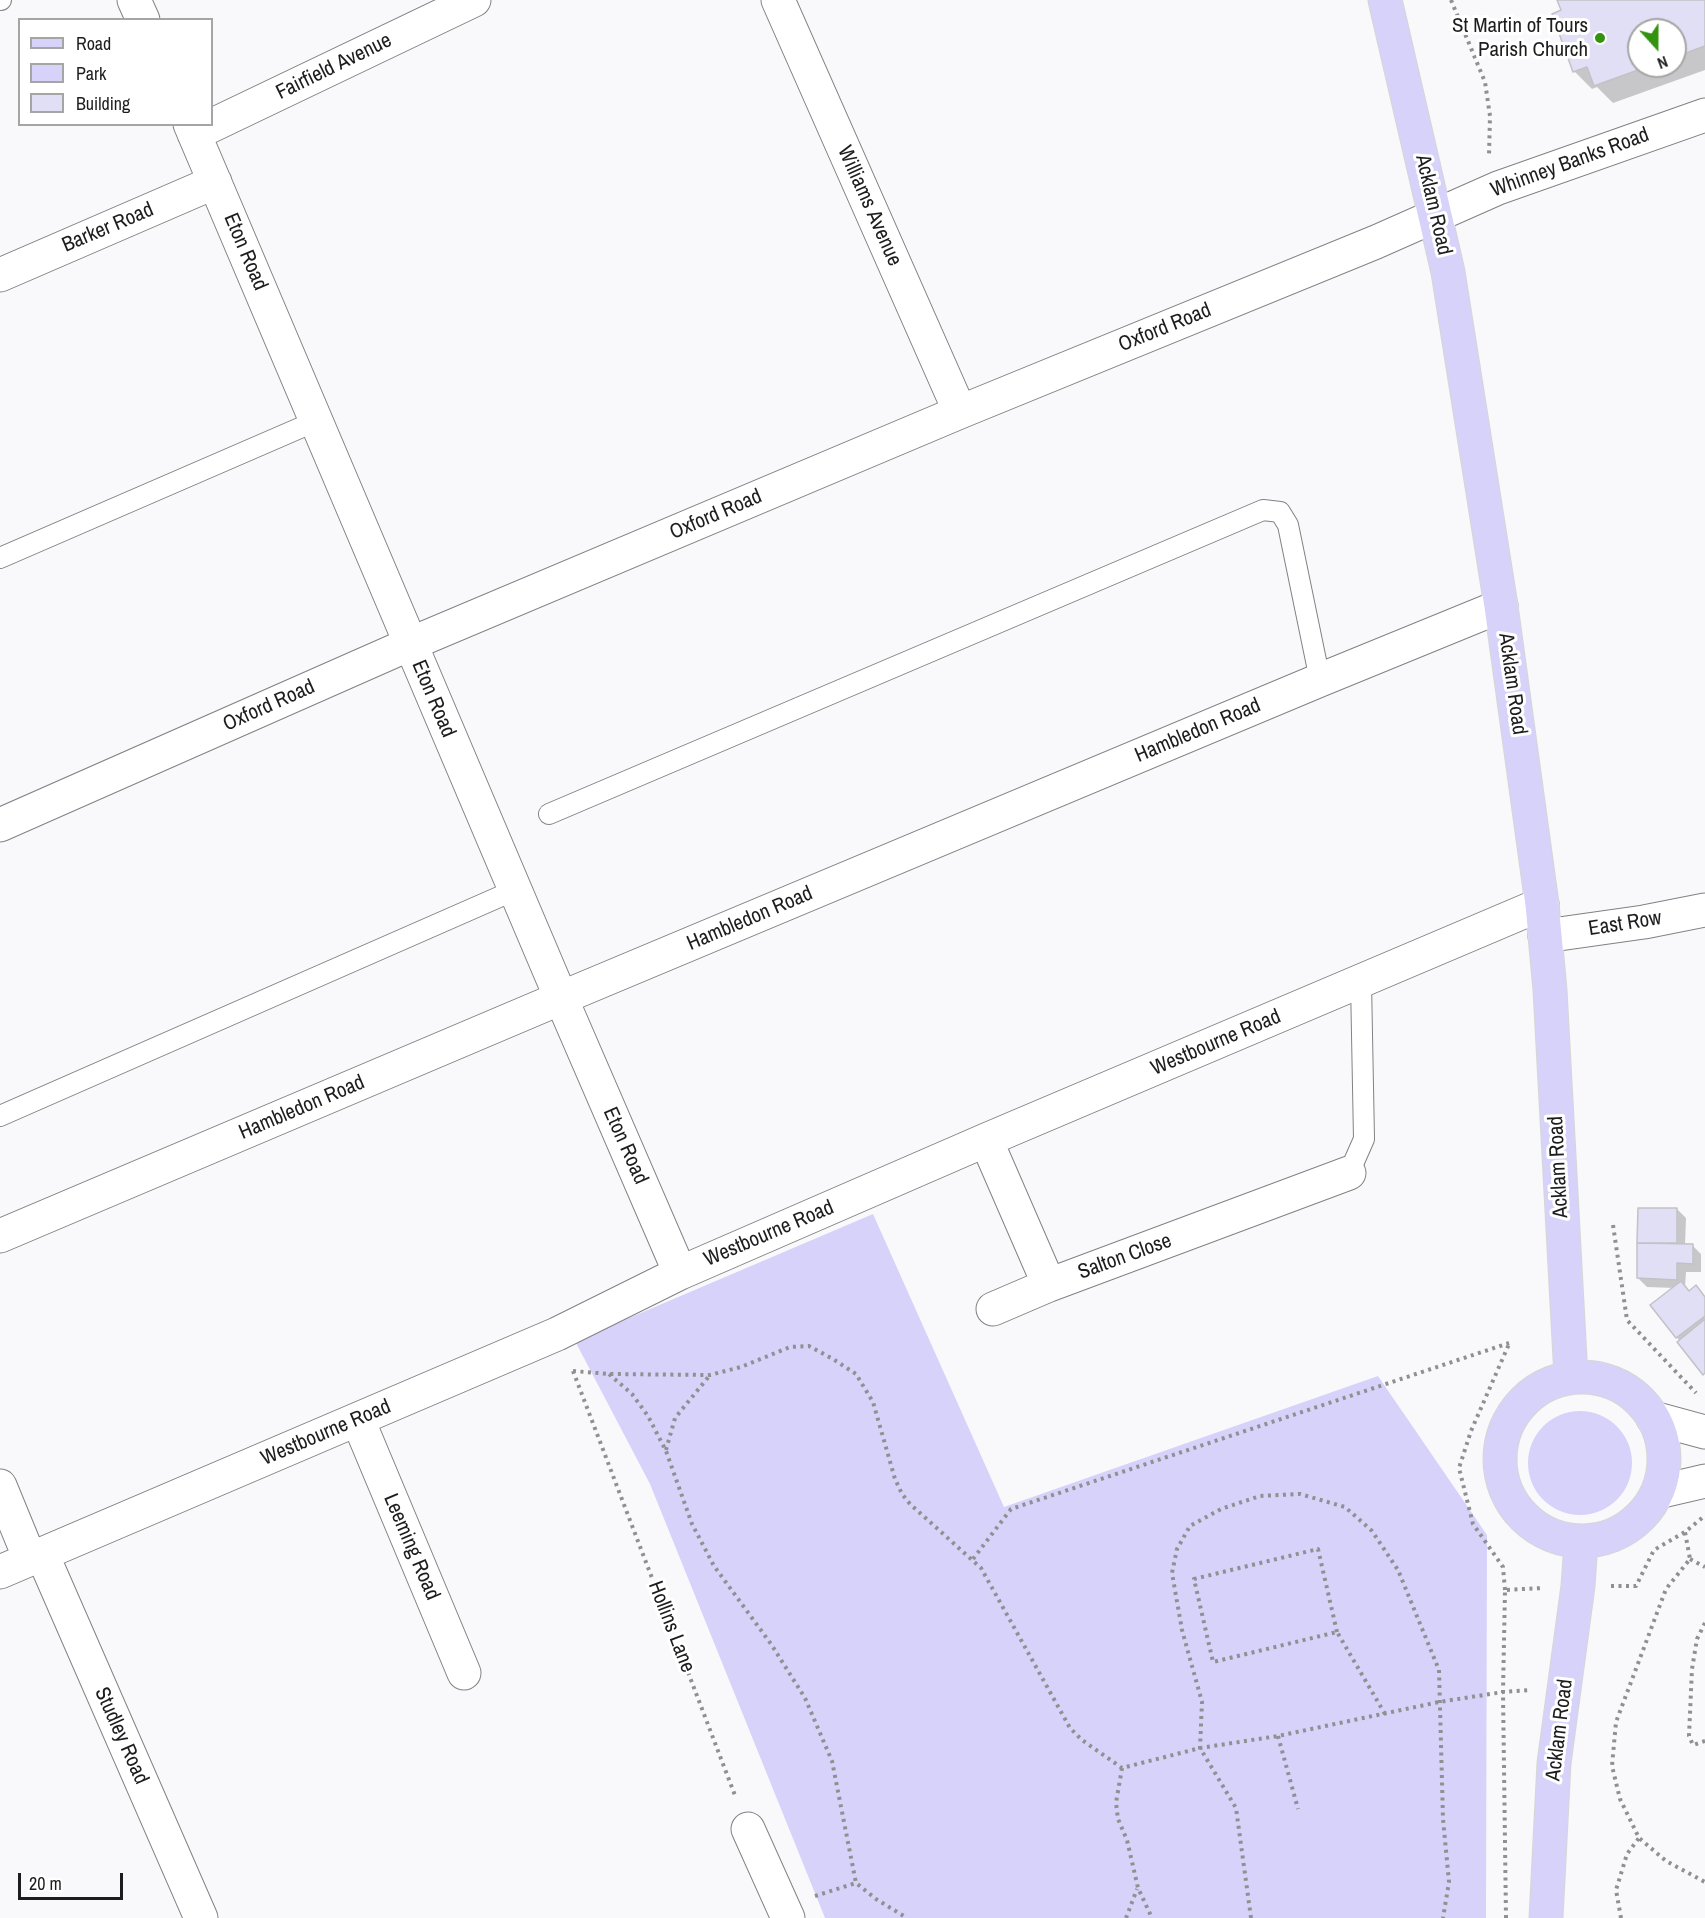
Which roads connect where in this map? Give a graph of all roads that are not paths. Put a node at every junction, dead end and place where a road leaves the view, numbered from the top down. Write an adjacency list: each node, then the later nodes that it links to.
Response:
1 (134, 0): 5 (street)
2 (474, 0): 7 (street, Fairfield Avenue)
3 (778, 0): 12 (street, Williams Avenue)
4 (1385, 0): 10 (main road, Acklam Road)
5 (142, 18)
6 (1705, 115): 10 (street, Whinney Banks Road)
7 (213, 119)
8 (192, 129): 9 (street, Eton Road)
9 (215, 182): 11 (street, Barker Road); 13 (street, Eton Road)
10 (1436, 214): 12 (street, Oxford Road); 15 (main road, Acklam Road)
11 (0, 275)
12 (960, 412): 16 (street, Oxford Road)
13 (316, 422): 14 (lane); 16 (street, Eton Road)
14 (0, 558)
15 (1501, 606): 17 (street, Hambledon Road); 22 (main road, Acklam Road)
16 (410, 644): 19 (street, Oxford Road); 20 (street, Eton Road)
17 (1320, 680): 18 (lane); 24 (street, Hambledon Road)
18 (549, 814)
19 (0, 825)
20 (515, 890): 24 (street, Eton Road); 25 (lane)
21 (1705, 910): 22 (street, East Row)
22 (1544, 920): 23 (street, Westbourne Road); 32 (main road, Acklam Road)
23 (1361, 981): 26 (street, Westbourne Road); 27 (lane)
24 (561, 998): 28 (street, Hambledon Road); 29 (street, Eton Road)
25 (0, 1116)
26 (986, 1140): 29 (street, Westbourne Road); 30 (street)
27 (1349, 1173): 30 (street, Salton Close)
28 (0, 1236)
29 (680, 1273): 34 (street, Westbourne Road)
30 (1049, 1285): 31 (street, Salton Close)
31 (993, 1309)
32 (1571, 1377): 33 (main road); 39 (main road)
33 (1653, 1418): 35 (street); 38 (main road)
34 (358, 1420): 40 (street, Westbourne Road); 42 (street, Leeming Road)
35 (1705, 1432)
36 (1705, 1481): 38 (street)
37 (0, 1486): 40 (street, Studley Road)
38 (1658, 1492): 39 (main road)
39 (1581, 1542): 46 (main road, Acklam Road)
40 (36, 1557): 41 (street, Westbourne Road); 45 (street, Studley Road)
41 (0, 1572)
42 (464, 1674)
43 (748, 1829): 44 (street)
44 (785, 1912)
45 (201, 1918)
46 (1546, 1918)

